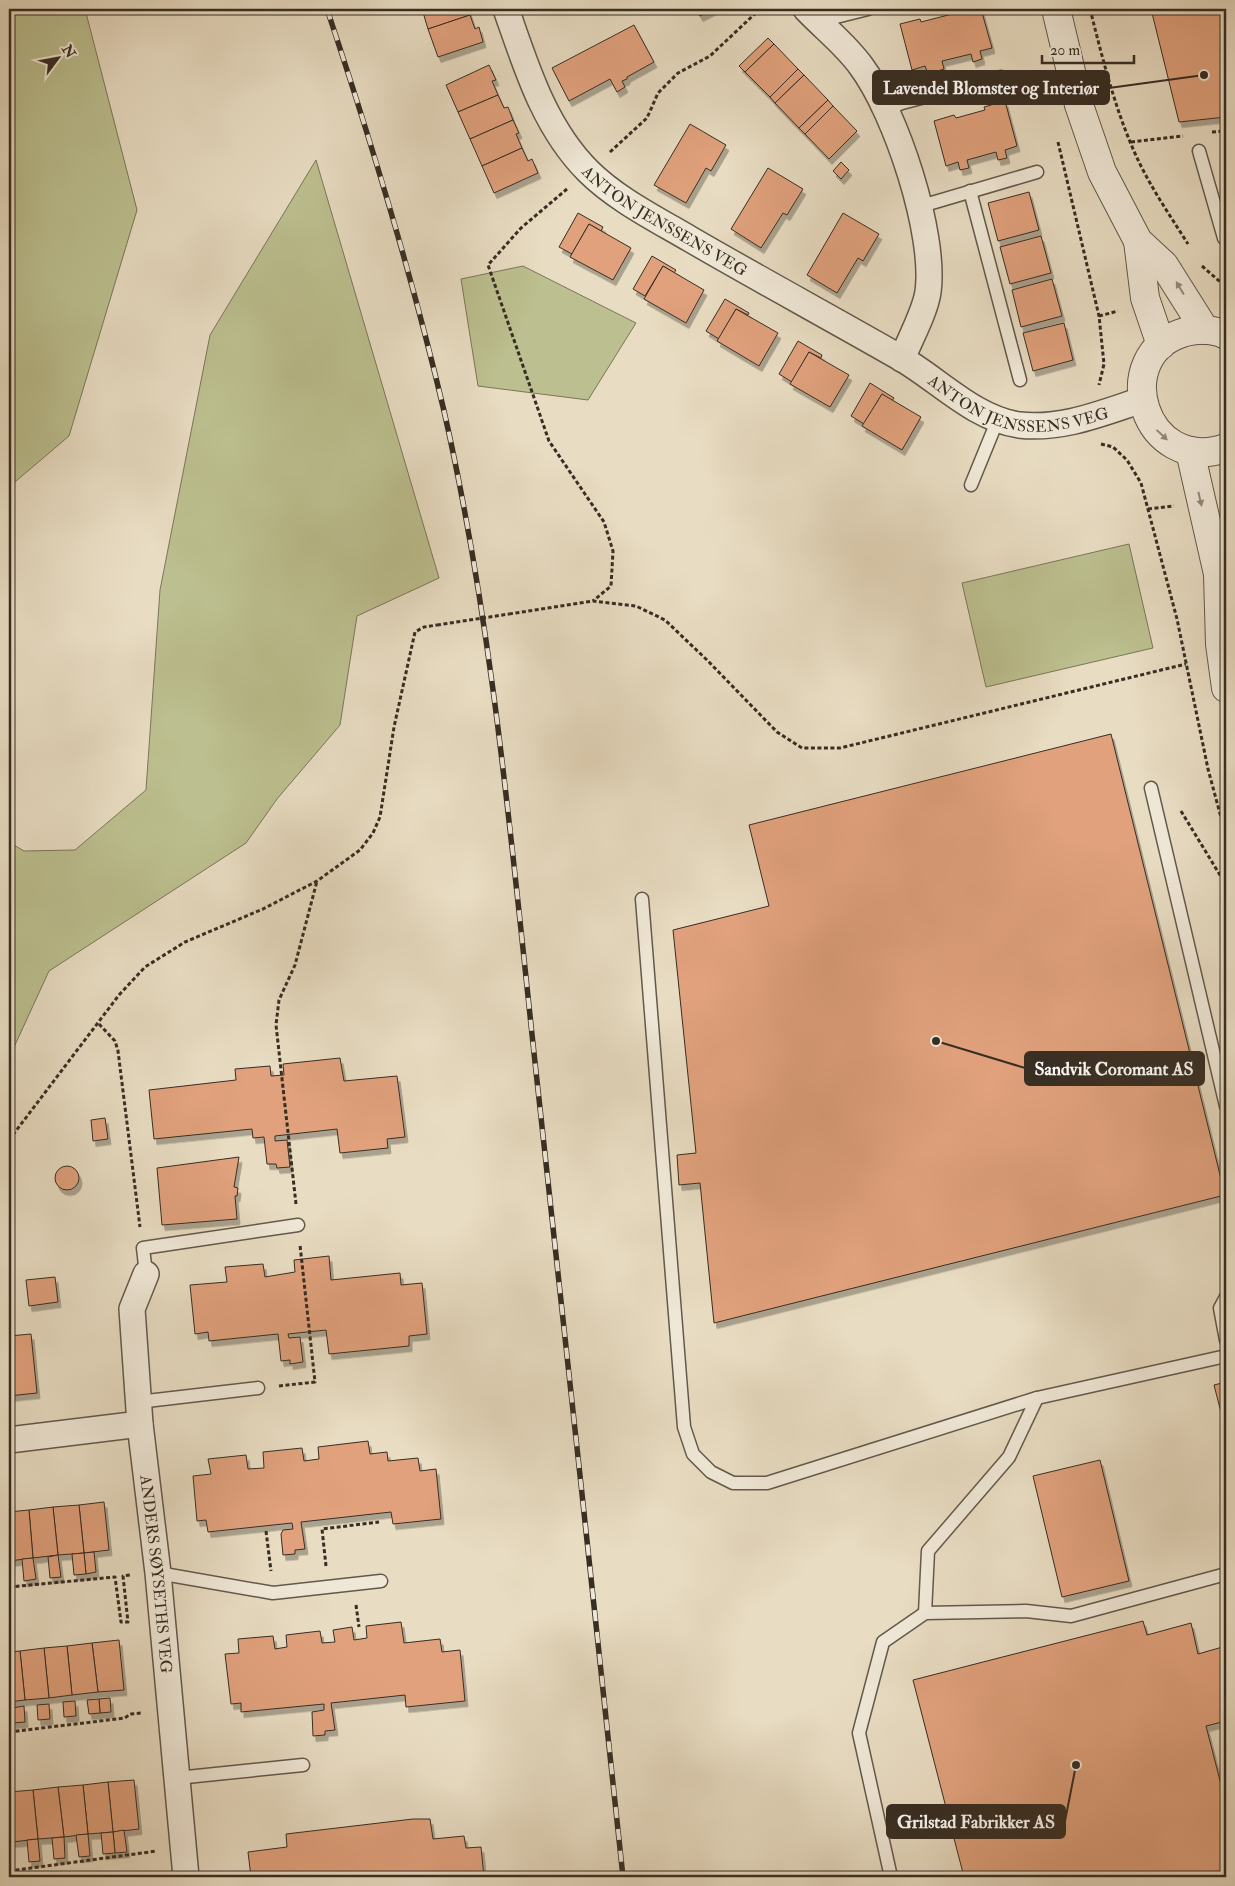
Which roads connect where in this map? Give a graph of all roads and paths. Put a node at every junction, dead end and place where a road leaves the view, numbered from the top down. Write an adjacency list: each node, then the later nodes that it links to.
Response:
1 (506, 9): 16 (street, ANTON JENSSENS VEG)
2 (760, 9): 16 (path)
3 (806, 9): 7 (street)
4 (868, 9): 7 (lane)
5 (1056, 9): 21 (street)
6 (1090, 9): 14 (path)
7 (824, 27): 9 (street)
8 (1001, 77): 9 (lane)
9 (887, 109): 19 (street)
10 (1226, 131): 11 (path)
11 (1207, 133)
12 (1056, 134): 26 (path)
13 (1188, 135): 14 (path)
14 (1130, 142): 22 (path)
15 (1199, 151): 20 (lane)
16 (588, 172): 29 (street, ANTON JENSSENS VEG); 40 (path)
17 (1037, 172): 18 (lane)
18 (970, 191): 19 (lane); 30 (lane)
19 (918, 207): 29 (street)
20 (1226, 240)
21 (1138, 242): 27 (street, one-way to 21); 28 (street)
22 (1193, 252)
23 (1198, 260): 24 (path)
24 (1226, 287)
25 (1122, 309): 26 (path)
26 (1099, 316): 31 (path)
27 (1216, 332): 28 (street)
28 (1161, 346): 32 (street)
29 (902, 359): 33 (street, ANTON JENSSENS VEG)
30 (1020, 380)
31 (1097, 389)
32 (1142, 400): 33 (street, ANTON JENSSENS VEG); 36 (street, one-way to 36)
33 (998, 419): 37 (lane)
34 (1093, 442): 41 (path)
35 (1226, 448): 36 (street)
36 (1190, 451): 39 (street, one-way to 39)
37 (971, 485)
38 (1226, 533): 39 (street)
39 (1218, 574): 42 (street)
40 (594, 600): 41 (path); 46 (path, bridge)
41 (1186, 664): 44 (path)
42 (1226, 688)
43 (1151, 788): 45 (path); 49 (lane)
44 (1226, 836)
45 (1226, 880)
46 (317, 882): 48 (path); 51 (path)
47 (642, 899): 58 (lane)
48 (99, 1024): 50 (path); 52 (path)
49 (1226, 1106)
50 (9, 1140)
51 (298, 1225): 52 (lane); 57 (path)
52 (143, 1248): 53 (lane)
53 (146, 1274): 59 (street, ANDERS SØYSETHS VEG)
54 (1226, 1297): 55 (lane)
55 (1226, 1340)
56 (1226, 1356): 58 (lane)
57 (258, 1388): 59 (lane)
58 (1037, 1398): 69 (lane)
59 (139, 1413): 60 (street); 63 (street, ANDERS SØYSETHS VEG)
60 (9, 1440)
61 (379, 1522): 67 (path)
62 (266, 1531): 68 (path)
63 (158, 1573): 66 (path); 68 (lane); 73 (street, ANDERS SØYSETHS VEG)
64 (1226, 1574): 69 (lane)
65 (381, 1581): 67 (lane)
66 (9, 1587)
67 (328, 1587): 68 (lane)
68 (274, 1594)
69 (925, 1613): 77 (lane)
70 (145, 1712): 71 (path)
71 (9, 1732)
72 (303, 1765): 73 (lane)
73 (177, 1778): 76 (street, ANDERS SØYSETHS VEG)
74 (161, 1850): 75 (path)
75 (9, 1871)
76 (186, 1877)
77 (891, 1877)

